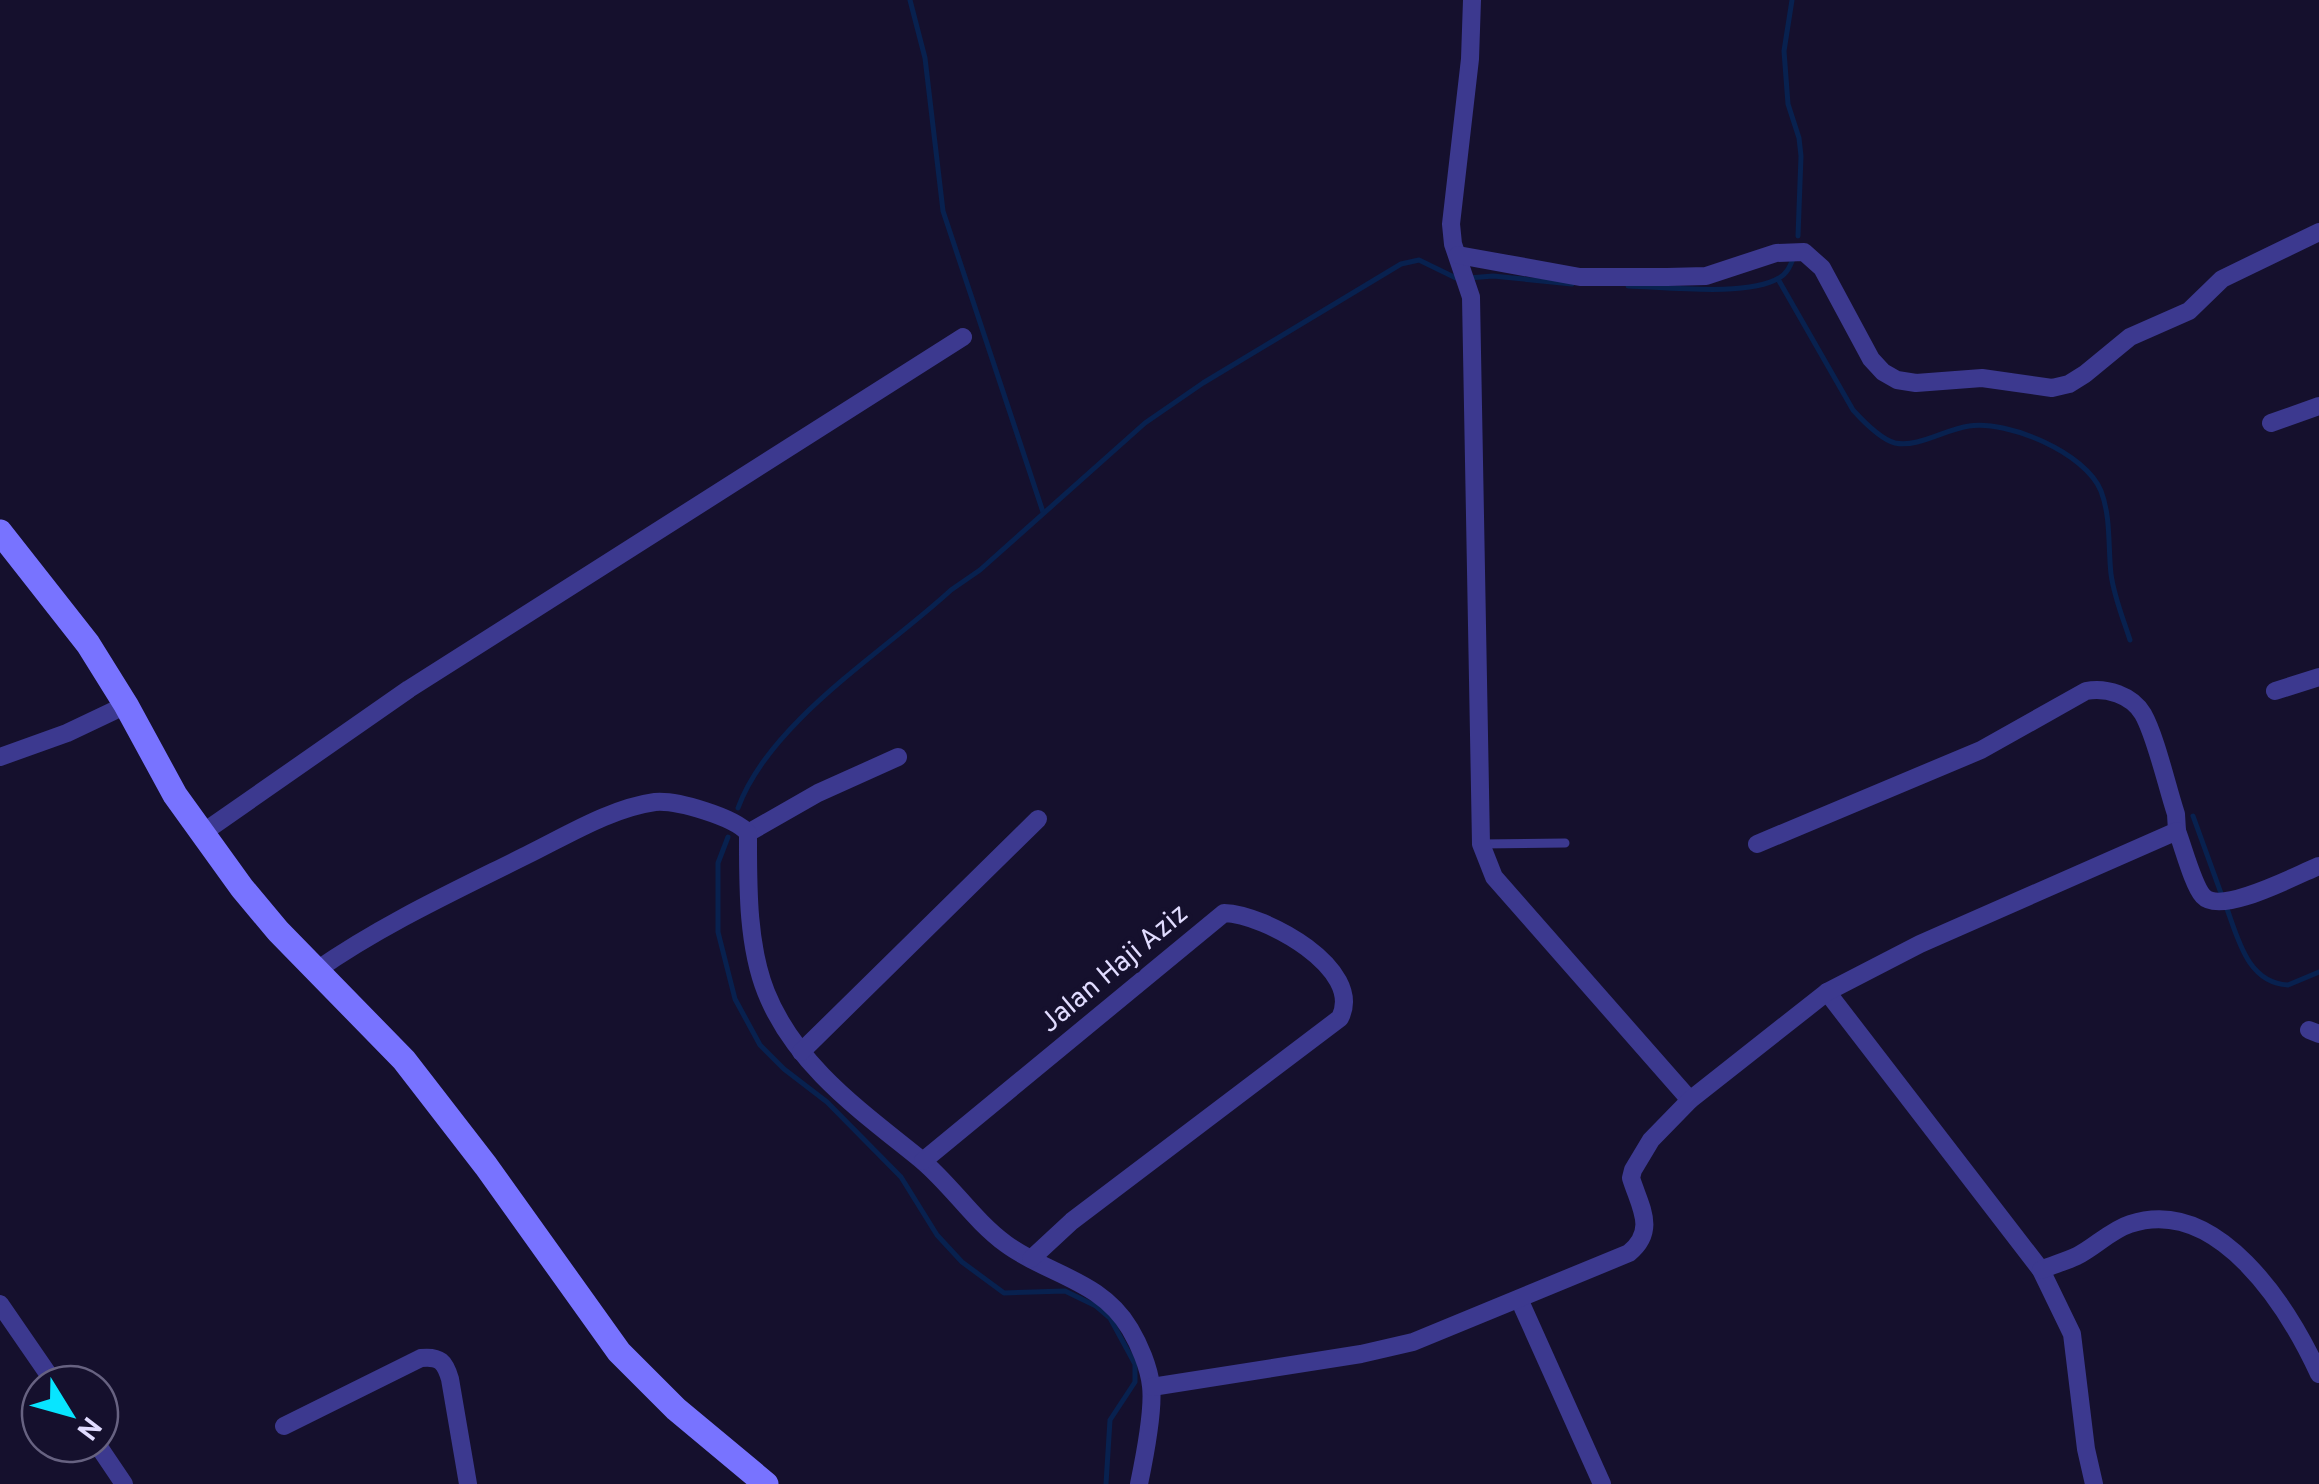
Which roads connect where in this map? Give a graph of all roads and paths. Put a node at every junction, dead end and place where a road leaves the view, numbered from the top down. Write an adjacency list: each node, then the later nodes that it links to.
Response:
1 (1472, 0): 3 (street)
2 (2319, 232): 3 (street)
3 (1461, 262): 18 (street)
4 (964, 337): 15 (street)
5 (2319, 406): 6 (street)
6 (2270, 424)
7 (0, 532): 10 (street)
8 (2319, 677): 9 (street)
9 (2275, 691)
10 (126, 705): 11 (street); 15 (street)
11 (0, 757)
12 (898, 758): 16 (street)
13 (1038, 819): 23 (street)
14 (2178, 830): 19 (street); 20 (street); 22 (street)
15 (201, 834): 21 (street)
16 (748, 834): 21 (street); 23 (street)
17 (1565, 843): 18 (lane)
18 (1481, 844): 24 (street)
19 (1757, 844)
20 (2319, 866)
21 (317, 970): 35 (street)
22 (1827, 992): 24 (street); 27 (street)
23 (802, 1052): 25 (street)
24 (1690, 1100): 28 (street)
25 (923, 1161): 26 (street); 26 (street, Jalan Haji Aziz)
26 (1031, 1259): 32 (street)
27 (2041, 1270): 31 (street); 38 (street)
28 (1519, 1299): 32 (street); 37 (street)
29 (0, 1304): 30 (street)
30 (41, 1364)
31 (2319, 1374)
32 (1152, 1386): 36 (street)
33 (284, 1426): 34 (street)
34 (468, 1484)
35 (766, 1484)
36 (1139, 1484)
37 (1602, 1484)
38 (2094, 1484)

